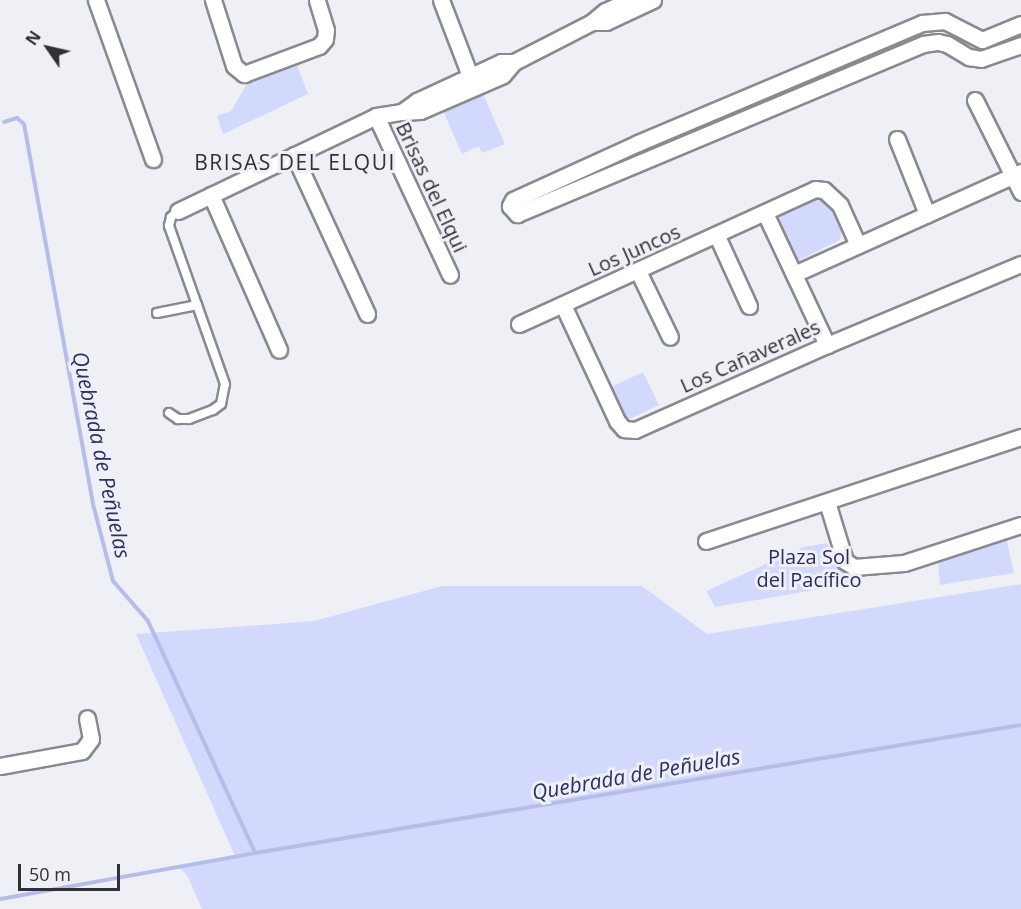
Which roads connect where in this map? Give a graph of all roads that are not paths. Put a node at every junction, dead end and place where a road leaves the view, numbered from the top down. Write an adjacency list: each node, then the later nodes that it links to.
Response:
1 (96, 0): 22 (street)
2 (213, 0): 3 (street)
3 (317, 0)
4 (441, 0): 13 (street)
5 (629, 0): 7 (street, Brisas del Elqui)
6 (653, 0): 7 (street, Brisas del Elqui)
7 (592, 22): 11 (street, Brisas del Elqui)
8 (1021, 24): 9 (street)
9 (870, 45): 12 (street); 14 (street)
10 (1021, 45): 12 (street)
11 (514, 62): 13 (street, Brisas del Elqui); 16 (street, Brisas del Elqui)
12 (877, 64): 17 (street)
13 (471, 76): 16 (street, Brisas del Elqui)
14 (747, 96): 17 (street); 20 (street)
15 (975, 100): 24 (street)
16 (402, 112): 18 (street, Brisas del Elqui)
17 (754, 115): 23 (street)
18 (376, 116): 21 (street, Brisas del Elqui); 35 (street, Brisas del Elqui)
19 (897, 139): 29 (street)
20 (638, 143): 23 (street); 23 (street)
21 (294, 155): 26 (street, Brisas del Elqui); 40 (street)
22 (153, 159)
23 (645, 161)
24 (1018, 174): 25 (street); 29 (street)
25 (1021, 192)
26 (211, 195): 27 (street, Brisas del Elqui); 44 (street)
27 (178, 210): 37 (lane)
28 (765, 213): 30 (street, Los Juncos); 31 (street, Los Juncos); 34 (street)
29 (927, 214): 31 (street)
30 (717, 236): 33 (street, Los Juncos); 38 (street)
31 (858, 245): 34 (street)
32 (1021, 264): 43 (street, Los Cañaverales)
33 (639, 271): 36 (street, Los Juncos); 42 (street)
34 (794, 274): 43 (street)
35 (450, 275)
36 (563, 304): 41 (street, Los Juncos); 43 (street, Los Cañaverales)
37 (197, 305): 39 (lane); 45 (lane)
38 (750, 306)
39 (157, 313)
40 (368, 314)
41 (519, 324)
42 (670, 337)
43 (827, 345)
44 (279, 350)
45 (169, 413)
46 (1021, 437): 47 (street)
47 (827, 502): 48 (street); 49 (street)
48 (1021, 525)
49 (706, 541)
50 (87, 718): 51 (street)
51 (0, 766)

